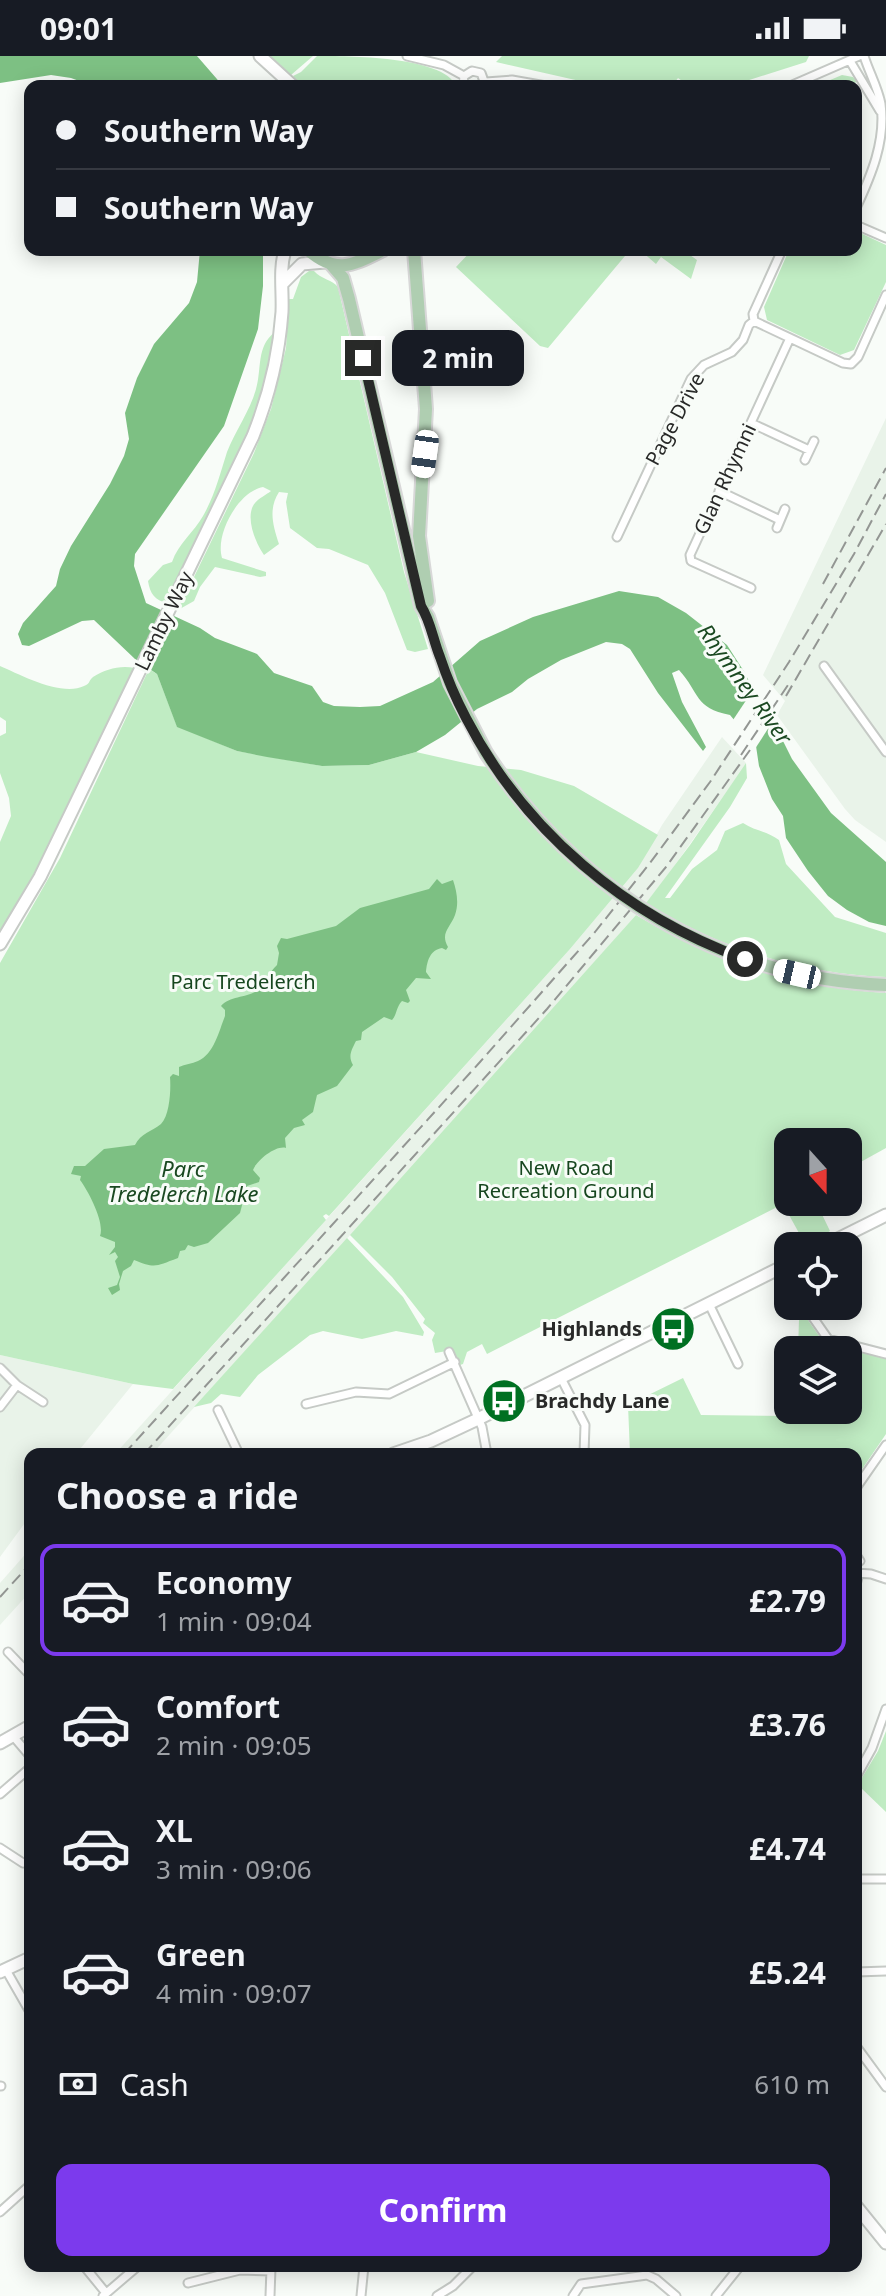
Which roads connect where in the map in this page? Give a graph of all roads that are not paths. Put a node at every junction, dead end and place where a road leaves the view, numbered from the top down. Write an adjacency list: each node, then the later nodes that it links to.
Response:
1 (260, 56): 6 (street)
2 (407, 56): 5 (street)
3 (861, 56): 4 (street); 10 (street)
4 (850, 61): 9 (street); 10 (street)
5 (464, 76): 7 (street); 8 (street)
6 (286, 80)
7 (464, 80)
8 (484, 80)
9 (804, 80)
10 (885, 116): 11 (street)
11 (862, 194)
12 (862, 228): 13 (street)
13 (886, 238)
14 (283, 256): 20 (street, Lamby Way)
15 (317, 256): 19 (main road)
16 (370, 256): 19 (main road)
17 (414, 256): 32 (main road)
18 (779, 256): 22 (street, Page Drive)
19 (328, 263): 20 (street); 32 (main road)
20 (283, 283): 35 (street, Lamby Way)
21 (886, 295): 23 (street)
22 (754, 321): 23 (street); 30 (street, Page Drive)
23 (790, 338): 24 (street, Glan Rhymni)
24 (751, 423): 26 (street); 28 (street, Glan Rhymni)
25 (814, 441): 26 (street)
26 (809, 450): 27 (street)
27 (805, 460)
28 (719, 491): 29 (street); 31 (street, Glan Rhymni)
29 (785, 509)
30 (617, 537)
31 (751, 588)
32 (428, 617): 36 (main road, bridge)
33 (824, 666): 34 (street)
34 (886, 752)
35 (0, 944)
36 (886, 985)
37 (886, 1215): 38 (street)
38 (852, 1232)
39 (774, 1271): 40 (street)
40 (709, 1304): 45 (street); 47 (street)
41 (815, 1320): 43 (street)
42 (449, 1352): 44 (street)
43 (886, 1354)
44 (455, 1362): 50 (street); 53 (street)
45 (738, 1364)
46 (0, 1368): 48 (street)
47 (561, 1378): 53 (street); 58 (street)
48 (17, 1385): 49 (street); 51 (street)
49 (43, 1402)
50 (306, 1404)
51 (0, 1407)
52 (218, 1410): 55 (street)
53 (478, 1419): 56 (street); 57 (street)
54 (886, 1445): 59 (street)
55 (236, 1448)
56 (411, 1448)
57 (485, 1448)
58 (584, 1448)
59 (862, 1479)
60 (862, 1574): 61 (street)
61 (886, 1579)
62 (8, 1652): 63 (street)
63 (24, 1669)
64 (886, 1709): 69 (street)
65 (24, 1730): 66 (street)
66 (13, 1736): 67 (street); 68 (street)
67 (0, 1743)
68 (24, 1749)
69 (862, 1766)
70 (24, 1773): 71 (street)
71 (0, 1794)
72 (0, 1848): 73 (street)
73 (23, 1863)
74 (862, 1879): 75 (street)
75 (886, 1879)
76 (24, 1961): 77 (street)
77 (3, 1971): 80 (street)
78 (886, 1971): 79 (street)
79 (862, 1972)
80 (24, 2003)
81 (862, 2054): 82 (street)
82 (886, 2087)
83 (22, 2192): 84 (street); 85 (street)
84 (24, 2194)
85 (0, 2212)
86 (862, 2213): 87 (street)
87 (886, 2243)
88 (88, 2272): 96 (street)
89 (131, 2272): 96 (street)
90 (232, 2272): 95 (street)
91 (271, 2272): 97 (street)
92 (363, 2272): 98 (street)
93 (467, 2272): 99 (street)
94 (735, 2272): 102 (street)
95 (188, 2283)
96 (104, 2294)
97 (270, 2296)
98 (361, 2296)
99 (437, 2296)
100 (573, 2296): 101 (street)
101 (676, 2296)
102 (716, 2296)

